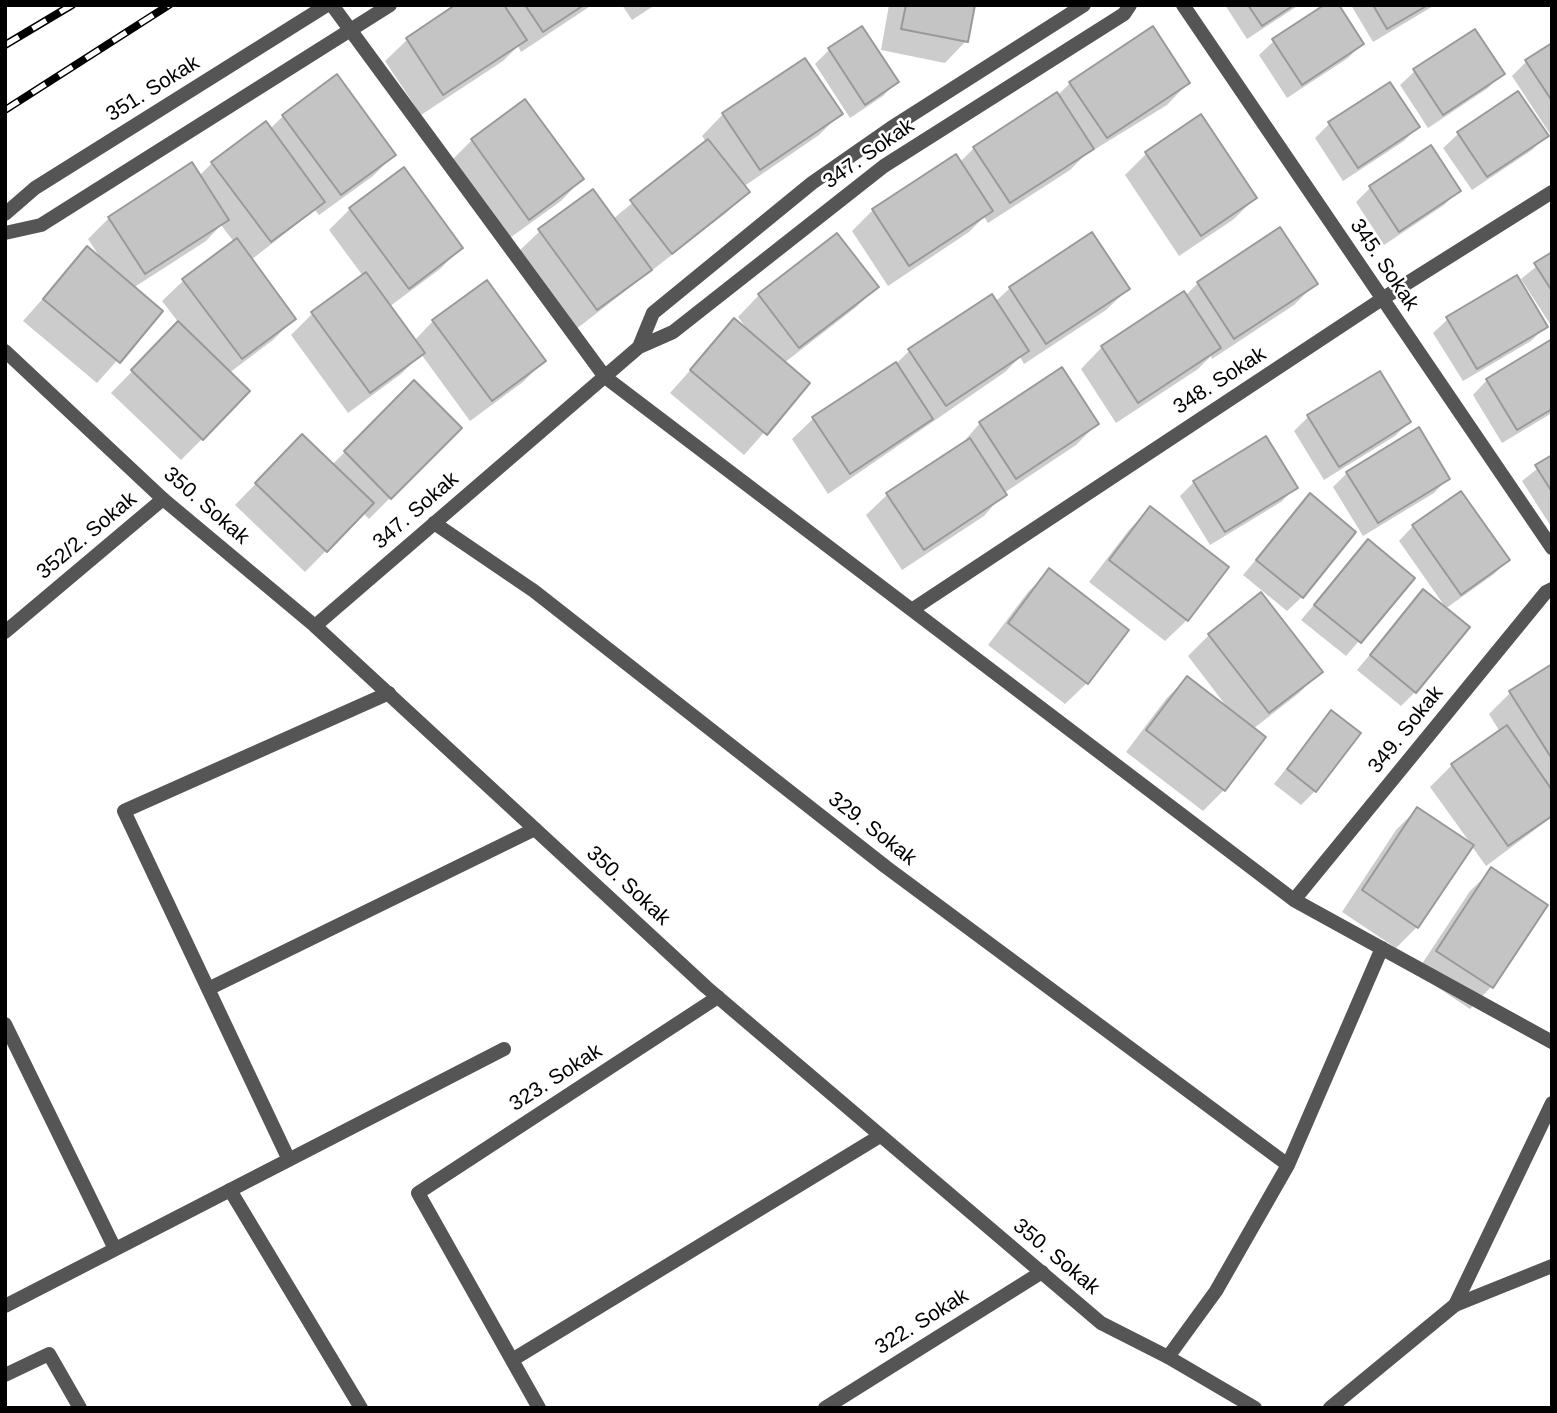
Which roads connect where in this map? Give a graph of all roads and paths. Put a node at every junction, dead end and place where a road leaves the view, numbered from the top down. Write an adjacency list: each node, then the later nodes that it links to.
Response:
1 (329, 5): 6 (street); 8 (street, 351. Sokak)
2 (390, 5): 6 (street)
3 (1084, 5): 11 (street, 347. Sokak)
4 (1130, 5): 11 (street, 347. Sokak)
5 (1183, 5): 10 (street, 345. Sokak)
6 (350, 31): 9 (street); 13 (street)
7 (1552, 192): 10 (street, 348. Sokak)
8 (5, 214)
9 (5, 233)
10 (1382, 299): 16 (street, 345. Sokak); 18 (street, 348. Sokak)
11 (639, 347): 13 (street, 347. Sokak)
12 (5, 351): 14 (street, 350. Sokak)
13 (605, 377): 15 (street, 347. Sokak); 18 (street)
14 (163, 499): 19 (street, 350. Sokak); 20 (street, 352/2. Sokak)
15 (434, 523): 19 (street, 347. Sokak); 33 (street, 329. Sokak)
16 (1552, 548)
17 (1552, 589): 23 (street, 349. Sokak)
18 (913, 609): 23 (street)
19 (315, 626): 21 (street, 350. Sokak)
20 (5, 632)
21 (389, 694): 22 (street, 350. Sokak); 25 (street)
22 (535, 829): 25 (street); 26 (street, 350. Sokak)
23 (1294, 900): 24 (street)
24 (1382, 948): 28 (street); 33 (street)
25 (208, 989): 32 (street)
26 (718, 997): 31 (street, 350. Sokak); 41 (street, 323. Sokak)
27 (5, 1024): 35 (street)
28 (1552, 1042)
29 (504, 1049): 32 (street)
30 (1552, 1103): 38 (street)
31 (880, 1136): 37 (street, 350. Sokak); 41 (street)
32 (289, 1160): 34 (street)
33 (1288, 1165): 40 (street)
34 (230, 1190): 35 (street); 44 (street)
35 (115, 1249): 39 (street)
36 (1552, 1266): 38 (street)
37 (1042, 1272): 40 (street, 350. Sokak); 46 (street, 322. Sokak)
38 (1455, 1305): 48 (street)
39 (5, 1306)
40 (1168, 1357): 47 (street, 350. Sokak)
41 (512, 1360): 45 (street)
42 (5, 1375): 43 (street)
43 (80, 1408)
44 (361, 1408)
45 (538, 1408)
46 (825, 1408)
47 (1255, 1408)
48 (1330, 1408)

